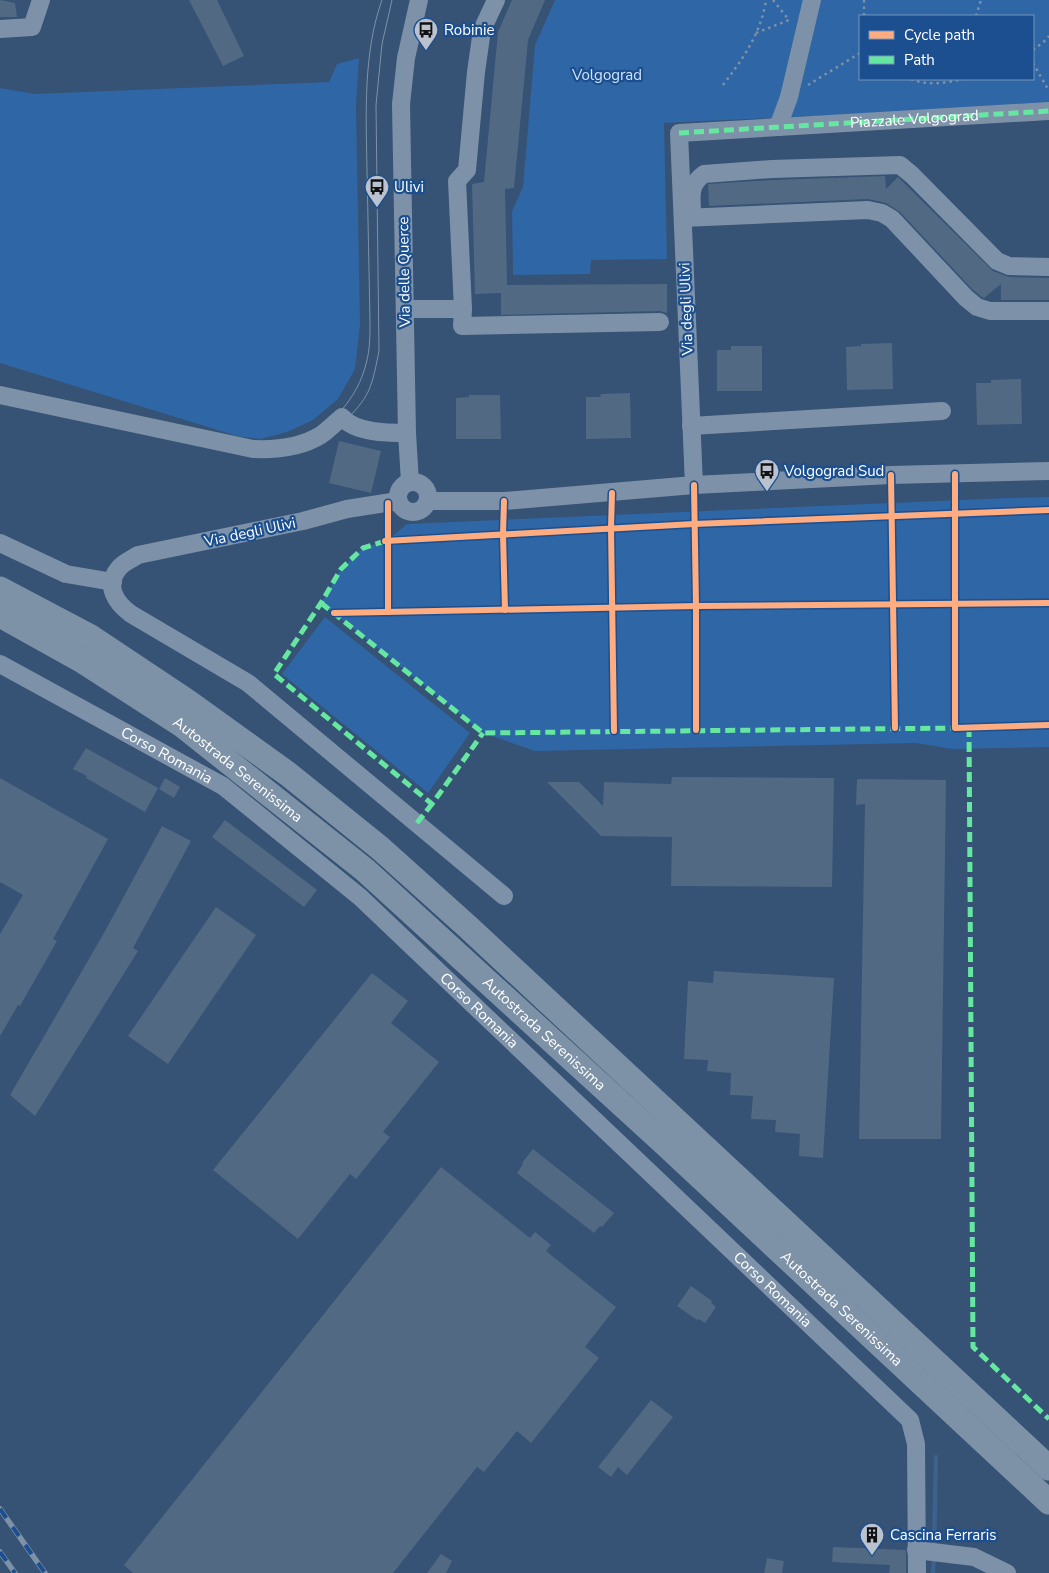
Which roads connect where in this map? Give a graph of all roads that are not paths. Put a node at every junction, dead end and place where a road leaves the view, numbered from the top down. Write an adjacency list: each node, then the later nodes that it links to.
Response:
1 (42, 0): 5 (street)
2 (419, 0): 11 (street, Via delle Querce)
3 (496, 0): 12 (street)
4 (812, 0): 7 (street)
5 (0, 29)
6 (1049, 111): 7 (street, Piazzale Volgograd)
7 (778, 126): 8 (street, Piazzale Volgograd)
8 (679, 133): 9 (street, Via degli Ulivi)
9 (688, 218): 10 (street); 13 (street); 17 (street, Via degli Ulivi)
10 (1049, 267)
11 (405, 309): 12 (street); 18 (street, Via delle Querce)
12 (463, 309): 14 (street)
13 (1049, 311)
14 (660, 322)
15 (0, 395): 18 (street)
16 (942, 411): 17 (street)
17 (691, 426): 22 (street, Via degli Ulivi)
18 (407, 433): 19 (street, Via delle Querce)
19 (408, 456): 21 (street, Via delle Querce); 24 (street)
20 (1049, 471): 22 (street)
21 (410, 482): 23 (street); 25 (street)
22 (694, 485): 24 (street)
23 (428, 501): 24 (street); 25 (street)
24 (449, 501)
25 (393, 502): 27 (street, Via degli Ulivi)
26 (0, 543): 27 (street)
27 (113, 582): 31 (street)
28 (0, 588): 32 (highway, Autostrada Serenissima)
29 (0, 615): 33 (highway, Autostrada Serenissima)
30 (0, 664): 34 (street, Corso Romania)
31 (504, 896)
32 (1049, 1468)
33 (1049, 1502)
34 (916, 1550): 35 (street); 36 (street)
35 (917, 1573)
36 (1007, 1573)

